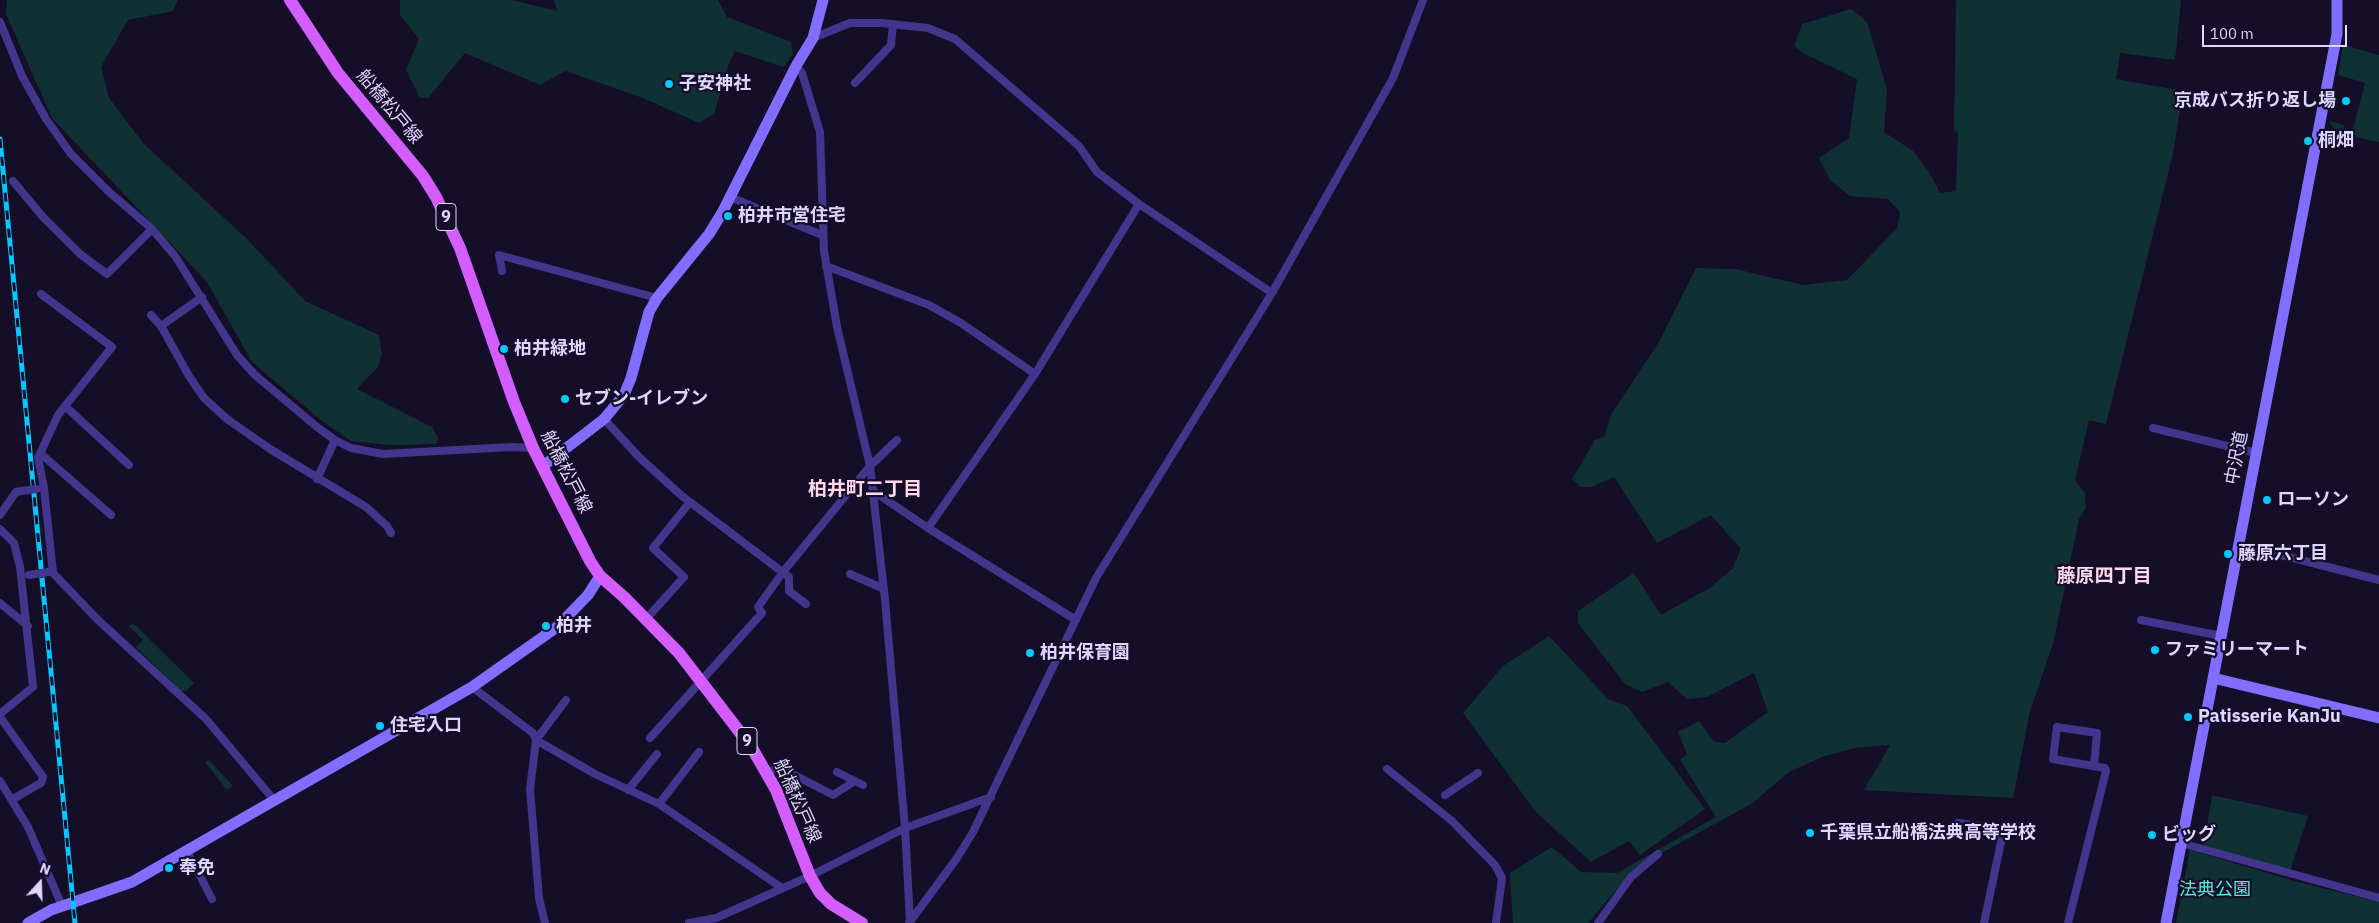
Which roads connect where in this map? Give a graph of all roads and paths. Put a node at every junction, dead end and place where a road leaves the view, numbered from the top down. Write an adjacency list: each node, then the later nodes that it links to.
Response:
1 (290, 0): 29 (main road, 船橋松戸線 / 9)
2 (823, 0): 7 (street)
3 (1423, 0): 17 (street)
4 (2337, 0): 31 (street, 中沢道)
5 (0, 22): 13 (street)
6 (894, 24): 7 (street); 9 (street); 12 (street)
7 (813, 38): 8 (street)
8 (796, 66): 11 (street); 14 (street)
9 (855, 83)
10 (13, 181): 13 (street)
11 (730, 197): 14 (street); 20 (street)
12 (1139, 204): 17 (street); 23 (street)
13 (152, 229): 19 (street)
14 (822, 235): 15 (street)
15 (826, 266): 23 (street); 34 (street)
16 (502, 271): 20 (street)
17 (1272, 293): 55 (street)
18 (41, 294): 24 (street)
19 (202, 296): 22 (street); 27 (street)
20 (657, 298): 25 (street)
21 (151, 315): 22 (street)
22 (161, 326): 35 (street)
23 (1035, 374): 41 (street)
24 (65, 406): 30 (street); 32 (street)
25 (604, 419): 33 (street); 38 (street)
26 (2153, 428): 31 (street)
27 (335, 440): 29 (street); 35 (street)
28 (897, 440): 34 (street)
29 (533, 448): 33 (main road, 船橋松戸線 / 9)
30 (40, 453): 36 (street); 39 (street)
31 (2256, 453): 44 (street, 中沢道)
32 (129, 465)
33 (543, 466): 49 (main road, 船橋松戸線 / 9)
34 (870, 466): 37 (street); 45 (street)
35 (317, 478): 43 (street)
36 (40, 489): 40 (street, bridge); 46 (street)
37 (873, 491): 41 (street); 51 (street)
38 (690, 502): 45 (street); 54 (street)
39 (111, 515)
40 (0, 516)
41 (928, 528): 55 (street)
42 (0, 529): 48 (street)
43 (391, 533)
44 (2238, 544): 50 (street); 58 (street, 中沢道)
45 (783, 572): 53 (street); 60 (street)
46 (50, 573): 48 (street, bridge); 81 (street)
47 (850, 574): 51 (street)
48 (25, 575): 57 (street)
49 (600, 576): 54 (main road, 船橋松戸線 / 9); 61 (street)
50 (2379, 580)
51 (884, 589): 84 (street)
52 (0, 603): 57 (street)
53 (806, 604)
54 (646, 618): 60 (main road, 船橋松戸線 / 9)
55 (1076, 620): 79 (street)
56 (2141, 620): 58 (street)
57 (28, 626): 63 (street)
58 (2221, 636): 59 (street, 中沢道)
59 (2213, 678): 64 (street); 85 (street, 中沢道)
60 (700, 680): 65 (street); 73 (main road, 船橋松戸線 / 9)
61 (472, 687): 66 (street); 81 (street)
62 (566, 700): 66 (street)
63 (0, 715): 80 (street)
64 (2379, 718)
65 (650, 738)
66 (536, 740): 77 (street); 94 (street)
67 (699, 752): 82 (street)
68 (657, 754): 77 (street)
69 (2094, 766): 69 (street); 101 (street)
70 (1387, 769): 98 (street)
71 (837, 772): 75 (street)
72 (1478, 773): 78 (street)
73 (768, 774): 75 (street); 88 (main road, 船橋松戸線 / 9)
74 (0, 781): 80 (street)
75 (855, 781): 76 (street)
76 (863, 785)
77 (628, 790): 82 (street)
78 (1445, 795)
79 (991, 797): 84 (street); 97 (street)
80 (13, 799): 92 (street)
81 (274, 800): 86 (street)
82 (659, 804): 89 (street)
83 (1958, 823): 100 (street)
84 (905, 828): 88 (street); 97 (street)
85 (2181, 843): 90 (street); 102 (street, 中沢道)
86 (186, 851): 91 (street); 92 (street)
87 (1658, 854): 99 (street)
88 (810, 876): 89 (street); 96 (main road, 船橋松戸線 / 9)
89 (782, 888): 95 (street)
90 (2379, 898)
91 (212, 899)
92 (62, 906): 93 (street)
93 (28, 923)
94 (545, 923)
95 (689, 923)
96 (862, 923)
97 (909, 923)
98 (1496, 923)
99 (1598, 923)
100 (1984, 923)
101 (2068, 923)
102 (2166, 923)

